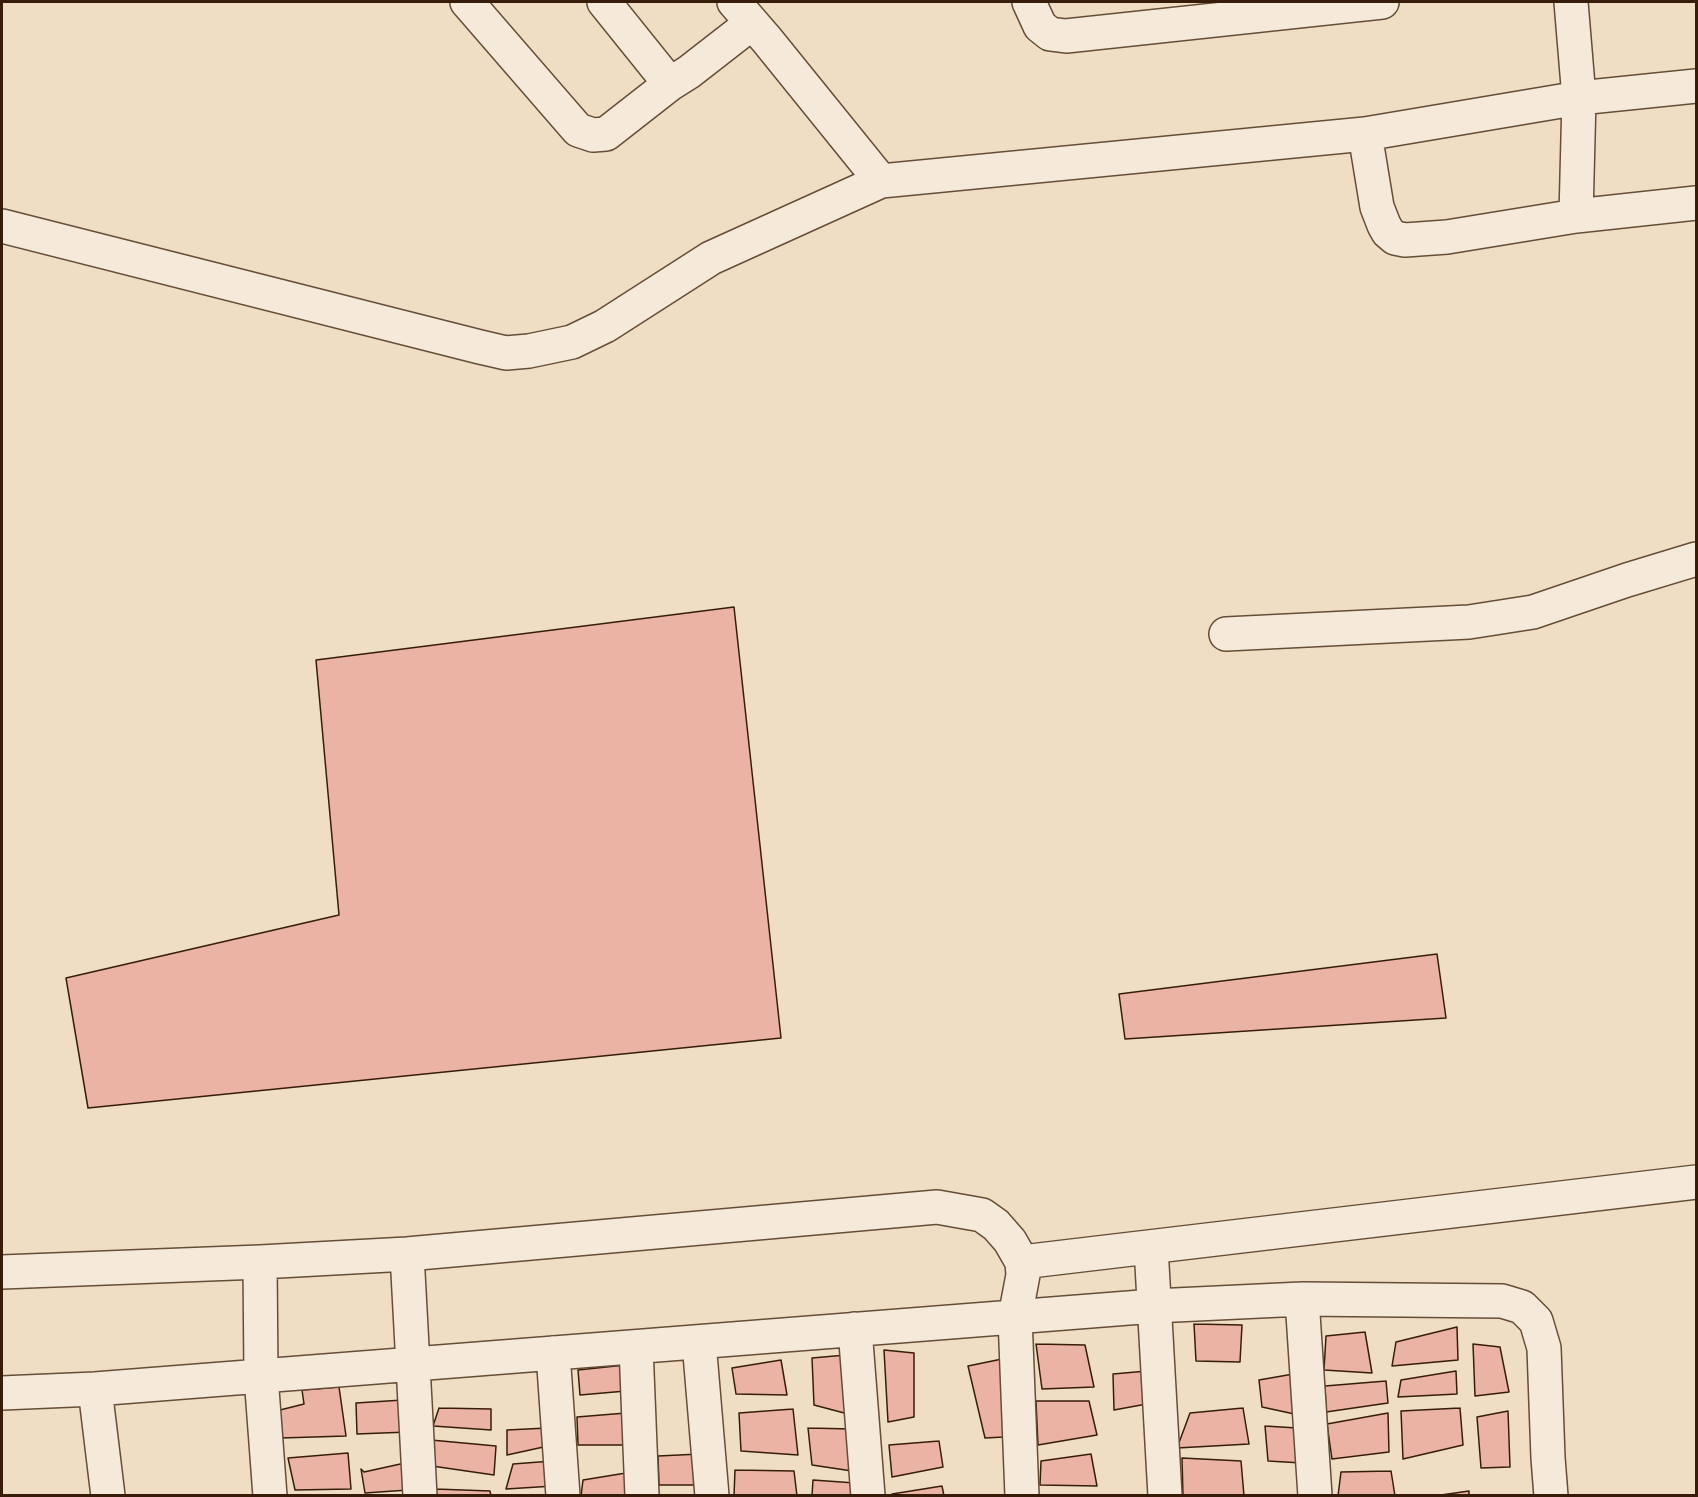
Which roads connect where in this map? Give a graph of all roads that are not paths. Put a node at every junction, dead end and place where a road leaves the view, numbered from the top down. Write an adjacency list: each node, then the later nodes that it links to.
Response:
1 (467, 2): 8 (street)
2 (604, 2): 8 (street)
3 (1029, 2): 6 (street)
4 (1382, 2): 6 (street)
5 (1571, 2): 10 (street)
6 (1311, 6)
7 (743, 12): 8 (street); 12 (street)
8 (670, 84)
9 (1696, 86): 10 (street)
10 (1579, 98): 11 (street); 14 (street)
11 (1365, 134): 12 (street); 14 (street)
12 (881, 181): 15 (street)
13 (1696, 203): 14 (street)
14 (1576, 216)
15 (2, 226)
16 (1696, 559): 17 (street)
17 (1226, 634)
18 (1696, 1182): 19 (street)
19 (1152, 1247): 22 (street); 25 (street)
20 (407, 1254): 21 (street); 22 (street); 31 (street)
21 (260, 1262): 23 (street); 32 (street)
22 (1022, 1262): 26 (street)
23 (2, 1272)
24 (1302, 1299): 25 (street); 44 (street); 45 (street)
25 (1154, 1306): 26 (street); 43 (street)
26 (1015, 1317): 27 (street); 42 (street)
27 (855, 1329): 28 (street); 41 (street)
28 (699, 1342): 29 (street); 40 (street)
29 (636, 1347): 30 (street); 39 (street)
30 (553, 1353): 31 (street); 38 (street)
31 (412, 1364): 32 (street); 37 (street)
32 (261, 1376): 33 (street); 36 (street)
33 (95, 1389): 34 (street); 35 (street)
34 (2, 1393)
35 (108, 1496)
36 (270, 1496)
37 (420, 1496)
38 (563, 1496)
39 (642, 1496)
40 (712, 1496)
41 (868, 1496)
42 (1022, 1496)
43 (1165, 1496)
44 (1315, 1496)
45 (1551, 1496)

